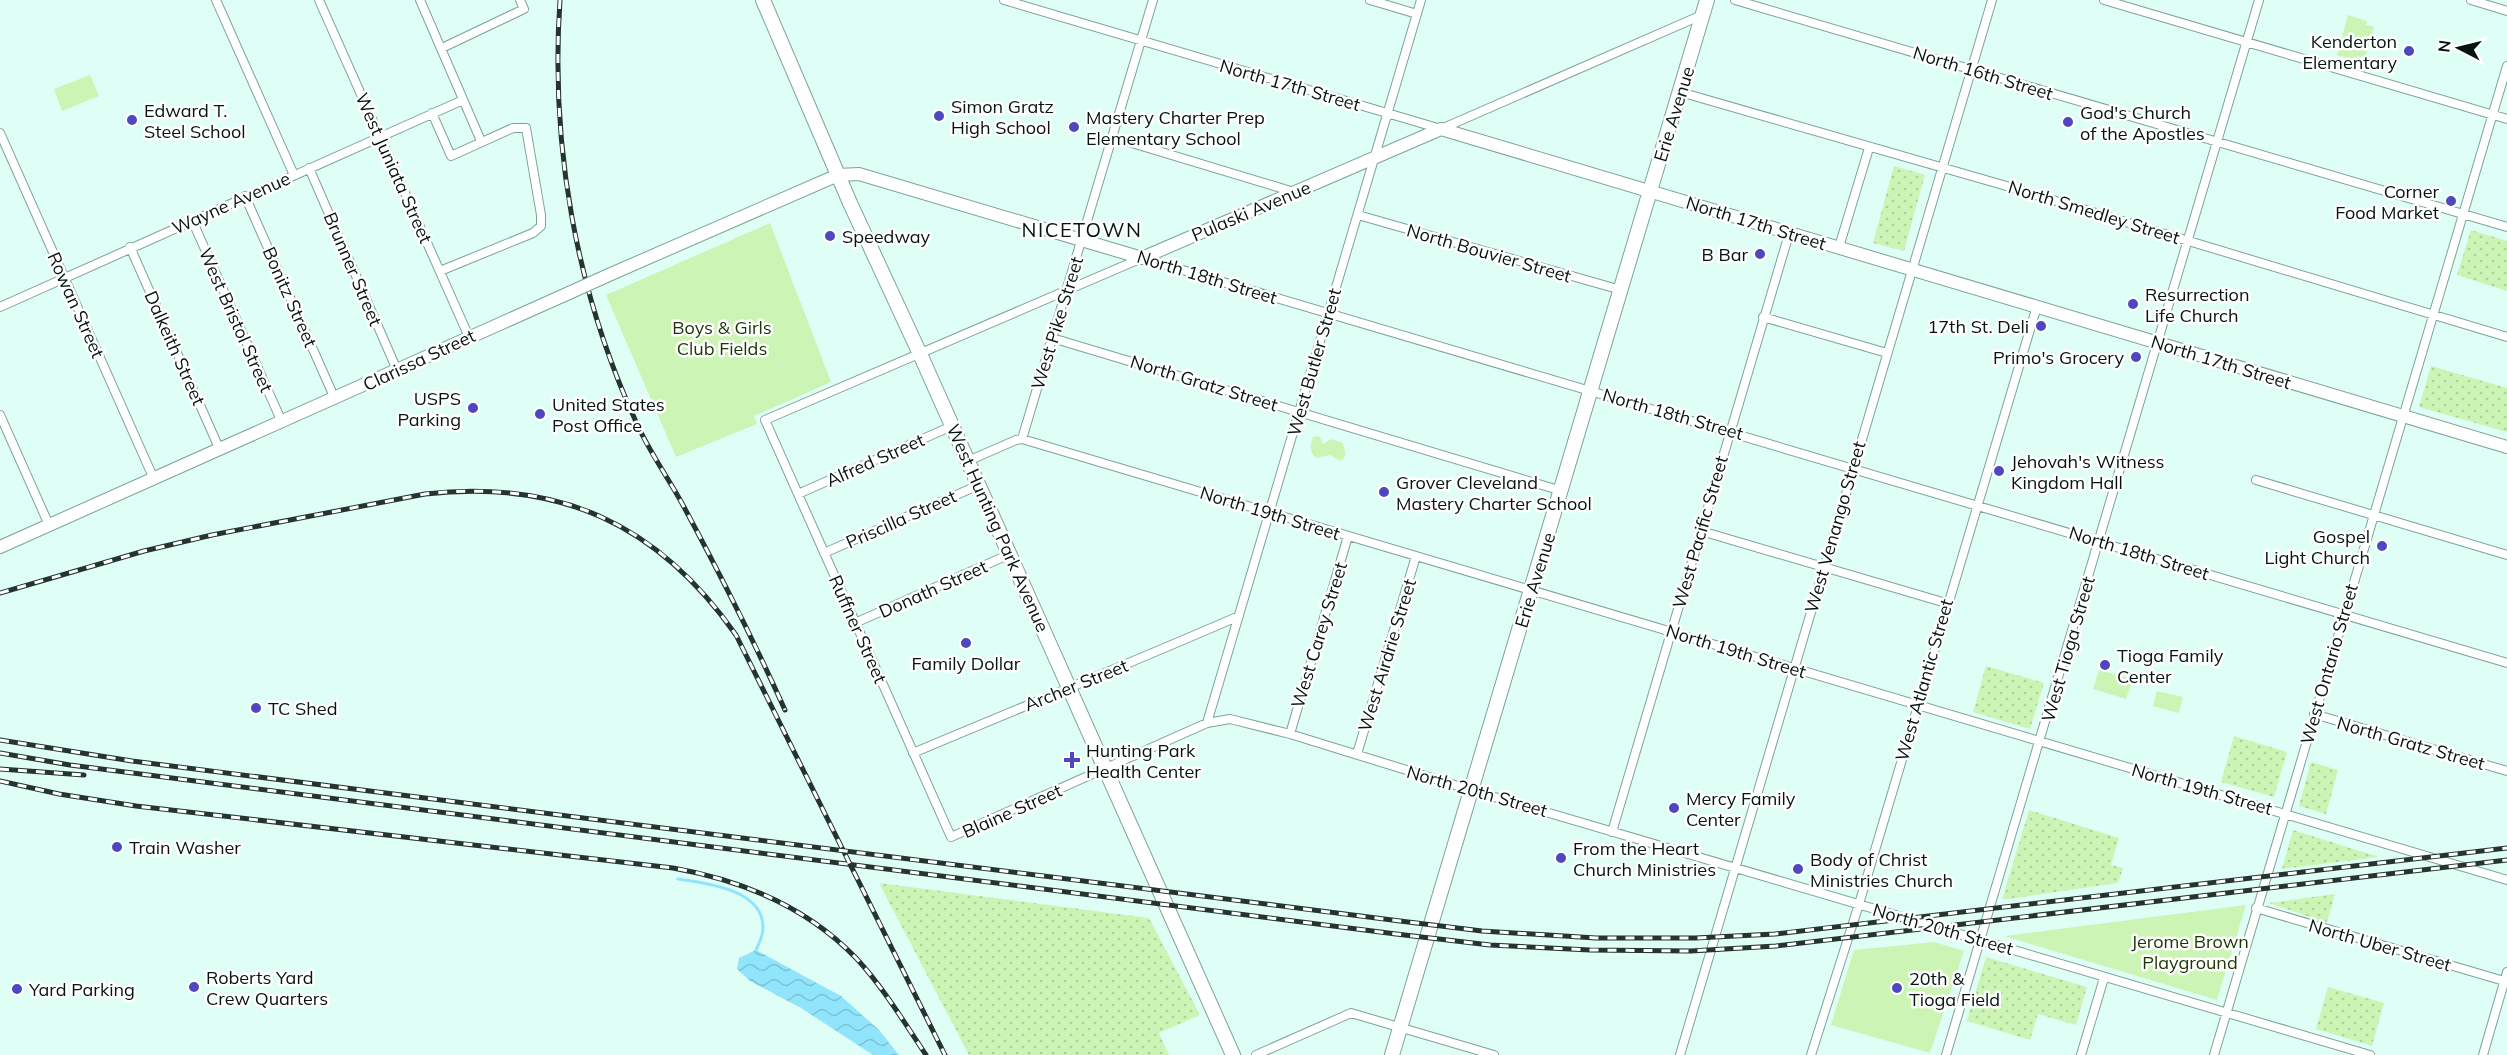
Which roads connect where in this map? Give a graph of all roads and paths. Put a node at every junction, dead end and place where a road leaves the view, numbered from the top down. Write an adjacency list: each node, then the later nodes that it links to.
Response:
1 (216, 0): 40 (street)
2 (319, 0): 32 (street, West Juniata Street)
3 (420, 0): 21 (street)
4 (520, 0): 21 (street)
5 (763, 0): 41 (main road, West Hunting Park Avenue)
6 (1004, 0): 19 (street, North 17th Street)
7 (1153, 0): 19 (street, West Pike Street)
8 (1370, 0): 17 (street)
9 (1421, 0): 17 (street, West Butler Street)
10 (1707, 0): 18 (main road, Erie Avenue)
11 (1735, 0): 23 (street, North 16th Street)
12 (1992, 0): 23 (street, West Venango Street)
13 (2104, 0): 20 (street)
14 (2259, 0): 20 (street, West Tioga Street)
15 (2471, 0): 16 (street)
16 (2507, 11)
17 (1417, 14): 27 (street, West Butler Street)
18 (1703, 15): 24 (main road, Erie Avenue); 30 (street, Pulaski Avenue)
19 (1141, 40): 27 (street, North 17th Street); 33 (street, West Pike Street)
20 (2246, 43): 28 (street); 35 (street, West Tioga Street)
21 (442, 48): 25 (street)
22 (2507, 66): 28 (street, West Ontario Street)
23 (1971, 69): 35 (street, North 16th Street); 38 (street, West Venango Street)
24 (1680, 92): 36 (street, North Smedley Street); 42 (main road, Erie Avenue)
25 (463, 100): 26 (street, Wayne Avenue); 34 (street)
26 (432, 114): 32 (street, Wayne Avenue); 34 (street)
27 (1387, 114): 30 (street, North 17th Street); 37 (street, West Butler Street)
28 (2493, 115): 29 (street); 45 (street, West Ontario Street)
29 (2507, 118)
30 (1441, 129): 37 (street, Pulaski Avenue); 42 (street, North 17th Street)
31 (0, 133): 57 (street, Rowan Street)
32 (381, 136): 39 (street, Wayne Avenue); 56 (street, West Juniata Street)
33 (1112, 137): 43 (street); 50 (street, West Pike Street)
34 (481, 141): 56 (street)
35 (2217, 143): 45 (street, North 16th Street); 51 (street, West Tioga Street)
36 (1869, 148): 38 (street, North Smedley Street); 53 (street)
37 (1374, 158): 43 (street, Pulaski Avenue); 46 (street, West Butler Street)
38 (1942, 167): 51 (street, North Smedley Street); 55 (street, West Venango Street)
39 (309, 168): 40 (street, Wayne Avenue); 71 (street, Brunner Street)
40 (294, 175): 44 (street, Wayne Avenue)
41 (838, 175): 50 (street, North 18th Street); 65 (street, Clarissa Street, bridge); 70 (main road, West Hunting Park Avenue)
42 (1651, 191): 49 (street, North 17th Street); 59 (main road, Erie Avenue)
43 (1294, 192): 54 (street, Pulaski Avenue)
44 (245, 196): 47 (street, Wayne Avenue); 73 (street, Bonitz Street)
45 (2463, 213): 48 (street, North 16th Street); 63 (street, West Ontario Street)
46 (1358, 215): 59 (street, North Bouvier Street); 62 (street, West Butler Street)
47 (192, 220): 52 (street, Wayne Avenue); 77 (street, West Bristol Street)
48 (2507, 227)
49 (1789, 234): 53 (street, North 17th Street); 64 (street, West Pacific Street)
50 (1081, 240): 54 (street, North 18th Street); 58 (street, West Pike Street)
51 (2189, 240): 63 (street, North Smedley Street); 68 (street, West Tioga Street)
52 (130, 247): 57 (street, Wayne Avenue); 83 (street, Dalkeith Street)
53 (1839, 247): 55 (street, North 17th Street)
54 (1142, 258): 58 (street, Pulaski Avenue); 62 (street, North 18th Street)
55 (1912, 269): 60 (street, North 17th Street); 69 (street, West Venango Street)
56 (440, 271): 65 (street, West Juniata Street)
57 (64, 279): 61 (street, Wayne Avenue); 86 (street, Rowan Street)
58 (1067, 288): 67 (street, West Pike Street); 70 (street, Pulaski Avenue)
59 (1621, 290): 72 (main road, Erie Avenue)
60 (2037, 306): 68 (street, North 17th Street); 91 (street, West Atlantic Street)
61 (0, 307)
62 (1328, 314): 72 (street, North 18th Street); 74 (street, West Butler Street)
63 (2433, 315): 66 (street, North Smedley Street); 76 (street, West Ontario Street)
64 (1763, 317): 69 (street); 80 (street, West Pacific Street)
65 (469, 337): 71 (street, Clarissa Street)
66 (2507, 337)
67 (1052, 338): 74 (street, North Gratz Street); 81 (street, West Pike Street)
68 (2158, 343): 76 (street, North 17th Street); 97 (street, West Tioga Street)
69 (1887, 353): 85 (street, West Venango Street)
70 (920, 354): 78 (street, Pulaski Avenue); 79 (main road, West Hunting Park Avenue)
71 (397, 370): 73 (street, Clarissa Street)
72 (1592, 390): 80 (street, North 18th Street); 89 (main road, Erie Avenue)
73 (335, 399): 77 (street, Clarissa Street)
74 (1300, 411): 89 (street, North Gratz Street); 92 (street, West Butler Street)
75 (0, 415): 94 (street)
76 (2404, 416): 82 (street, North 17th Street); 93 (street, West Ontario Street)
77 (281, 420): 83 (street, Clarissa Street)
78 (765, 420): 90 (street, Ruffner Street)
79 (952, 426): 84 (main road, West Hunting Park Avenue); 90 (street, Alfred Street)
80 (1730, 430): 85 (street, North 18th Street); 95 (street, West Pacific Street)
81 (1022, 439): 84 (street); 92 (street, North 19th Street)
82 (2507, 447)
83 (219, 448): 86 (street, Clarissa Street)
84 (968, 461): 88 (main road, West Hunting Park Avenue)
85 (1853, 468): 91 (street, North 18th Street); 103 (street, West Venango Street)
86 (153, 477): 94 (street, Clarissa Street)
87 (2256, 480): 93 (street)
88 (979, 485): 99 (street, Priscilla Street); 100 (main road, West Hunting Park Avenue)
89 (1562, 491): 104 (main road, Erie Avenue)
90 (798, 494): 99 (street, Ruffner Street)
91 (1977, 504): 97 (street, North 18th Street); 105 (street, West Atlantic Street)
92 (1269, 513): 96 (street, North 19th Street); 107 (street, West Butler Street)
93 (2373, 515): 101 (street); 106 (street, West Ontario Street)
94 (49, 525): 98 (street, Clarissa Street)
95 (1701, 531): 103 (street); 109 (street, West Pacific Street)
96 (1348, 536): 102 (street, North 19th Street); 116 (street, West Carey Street)
97 (2099, 542): 106 (street, North 18th Street); 117 (street, West Tioga Street)
98 (0, 547)
99 (824, 553): 108 (street, Ruffner Street)
100 (1010, 554): 108 (street, Donath Street); 112 (main road, West Hunting Park Avenue)
101 (2507, 555)
102 (1416, 556): 104 (street, North 19th Street); 119 (street, West Airdrie Street)
103 (1823, 567): 105 (street); 111 (street, West Venango Street)
104 (1532, 591): 109 (street, North 19th Street); 122 (main road, Erie Avenue)
105 (1947, 603): 113 (street, West Atlantic Street)
106 (2343, 614): 110 (street, North 18th Street); 114 (street, West Ontario Street)
107 (1239, 616): 112 (street, Archer Street); 115 (street, West Butler Street)
108 (855, 622): 118 (street, Ruffner Street)
109 (1671, 632): 111 (street, North 19th Street); 124 (street, West Pacific Street)
110 (2507, 663)
111 (1794, 668): 113 (street, North 19th Street); 126 (street, West Venango Street)
112 (1069, 688): 118 (street, Archer Street); 120 (main road, West Hunting Park Avenue)
113 (1917, 704): 117 (street, North 19th Street); 128 (street, West Atlantic Street)
114 (2314, 714): 121 (street, North Gratz Street); 123 (street, West Ontario Street)
115 (1207, 723): 116 (street, North 20th Street); 120 (street, North 20th Street)
116 (1290, 734): 119 (street, North 20th Street)
117 (2041, 741): 123 (street, North 19th Street); 130 (street, West Tioga Street)
118 (913, 753): 125 (street, Ruffner Street)
119 (1357, 754): 122 (street, North 20th Street)
120 (1106, 768): 125 (street, Blaine Street); 136 (main road, West Hunting Park Avenue)
121 (2507, 771)
122 (1471, 790): 124 (street, North 20th Street); 134 (main road, Erie Avenue)
123 (2285, 814): 127 (street, North 19th Street); 129 (street, West Ontario Street)
124 (1612, 832): 126 (street, North 20th Street)
125 (951, 837)
126 (1736, 868): 128 (street, North 20th Street); 140 (street, West Venango Street)
127 (2507, 880)
128 (1859, 904): 130 (street, North 20th Street); 141 (street, West Atlantic Street)
129 (2256, 908): 131 (street, North Uber Street); 133 (street, West Ontario Street)
130 (1981, 939): 132 (street, North 20th Street); 142 (street, West Tioga Street)
131 (2506, 977): 146 (street)
132 (2104, 978): 133 (street, North 20th Street); 143 (street)
133 (2226, 1013): 135 (street, North 20th Street); 144 (street, West Ontario Street)
134 (1401, 1027): 137 (street); 138 (main road, Erie Avenue); 139 (street)
135 (2351, 1052): 145 (street, North 20th Street)
136 (1233, 1055)
137 (1256, 1055)
138 (1392, 1055)
139 (1494, 1055)
140 (1680, 1055)
141 (1811, 1055)
142 (1946, 1055)
143 (2081, 1055)
144 (2214, 1055)
145 (2370, 1055)
146 (2483, 1055)

